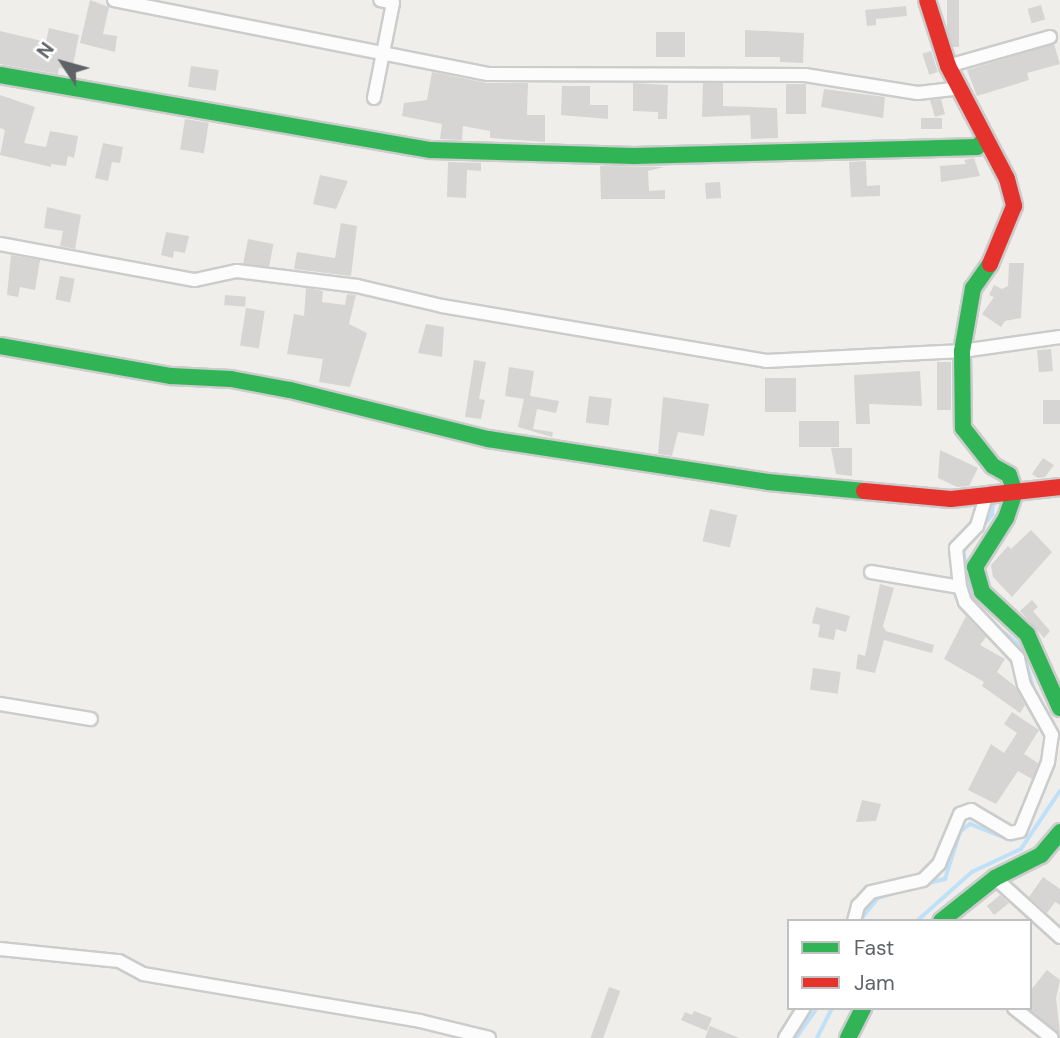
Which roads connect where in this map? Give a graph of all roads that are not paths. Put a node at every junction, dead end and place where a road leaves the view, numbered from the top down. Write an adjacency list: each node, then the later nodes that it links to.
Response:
1 (114, 0): 5 (street)
2 (380, 0): 5 (street)
3 (928, 0): 6 (street)
4 (1049, 37): 6 (street)
5 (381, 53): 8 (street); 9 (street)
6 (948, 66): 8 (street)
7 (0, 75): 10 (street)
8 (962, 88): 10 (street)
9 (374, 98)
10 (985, 139): 14 (street)
11 (0, 244): 14 (street)
12 (1060, 337): 14 (street)
13 (0, 346): 17 (street)
14 (962, 351): 16 (street)
15 (1060, 487): 16 (street)
16 (1015, 492): 17 (street); 21 (street)
17 (986, 497): 19 (street)
18 (871, 572): 19 (street)
19 (960, 587): 25 (street)
20 (0, 704): 22 (street)
21 (1060, 708)
22 (91, 719)
23 (1060, 832): 24 (street)
24 (995, 878): 26 (street); 27 (street)
25 (854, 919)
26 (944, 919)
27 (1060, 937)
28 (0, 949): 32 (street)
29 (803, 1010): 33 (street)
30 (862, 1010): 34 (street)
31 (1017, 1010): 35 (street)
32 (489, 1038)
33 (785, 1038)
34 (848, 1038)
35 (1052, 1038)

